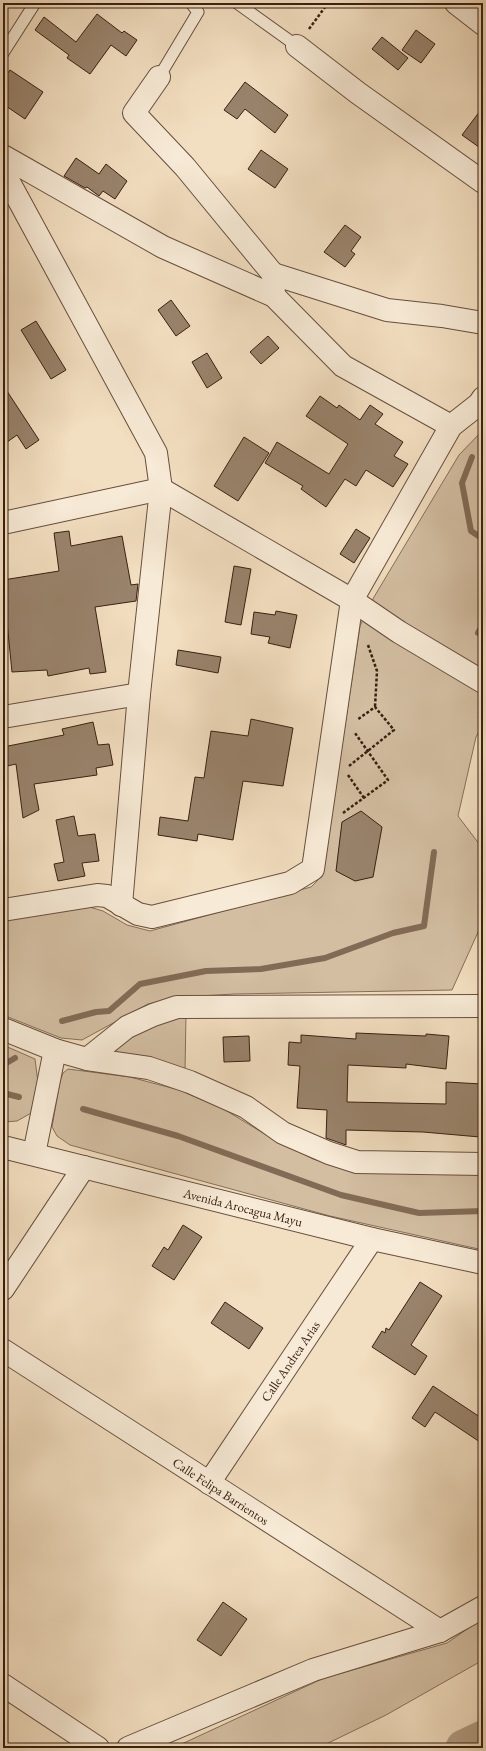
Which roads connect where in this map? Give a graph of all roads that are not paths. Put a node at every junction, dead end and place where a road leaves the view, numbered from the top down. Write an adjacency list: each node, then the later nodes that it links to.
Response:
1 (35, 3): 7 (lane)
2 (190, 3): 8 (lane)
3 (237, 3): 6 (lane)
4 (456, 3): 5 (street)
5 (483, 24)
6 (297, 46): 11 (street)
7 (3, 53)
8 (159, 77): 12 (street)
9 (3, 156): 13 (street)
10 (3, 172): 17 (street)
11 (483, 182)
12 (273, 274): 13 (street); 14 (street)
13 (274, 296): 16 (street)
14 (483, 323)
15 (483, 398): 16 (street)
16 (451, 426): 19 (street)
17 (161, 489): 18 (street); 19 (street); 21 (street)
18 (3, 524)
19 (352, 600): 20 (street); 23 (street)
20 (483, 682)
21 (139, 694): 22 (street); 23 (street)
22 (3, 717)
23 (121, 905): 24 (street)
24 (3, 910)
25 (483, 1006): 28 (street)
26 (3, 1029): 27 (street)
27 (55, 1050): 28 (street); 30 (street)
28 (87, 1059): 31 (street)
29 (3, 1147): 30 (street, Avenida Arocagua Mayu)
30 (34, 1154): 32 (street, Avenida Arocagua Mayu)
31 (483, 1164)
32 (84, 1167): 33 (street, Avenida Arocagua Mayu); 35 (street)
33 (372, 1239): 34 (street, Avenida Arocagua Mayu); 37 (street, Calle Andrea Arias)
34 (483, 1263)
35 (3, 1288)
36 (3, 1350): 37 (street, Calle Felipa Barrientos)
37 (209, 1483): 39 (street, Calle Felipa Barrientos)
38 (483, 1607): 39 (street)
39 (440, 1631): 42 (street)
40 (3, 1685): 41 (street)
41 (98, 1748)
42 (128, 1748)

